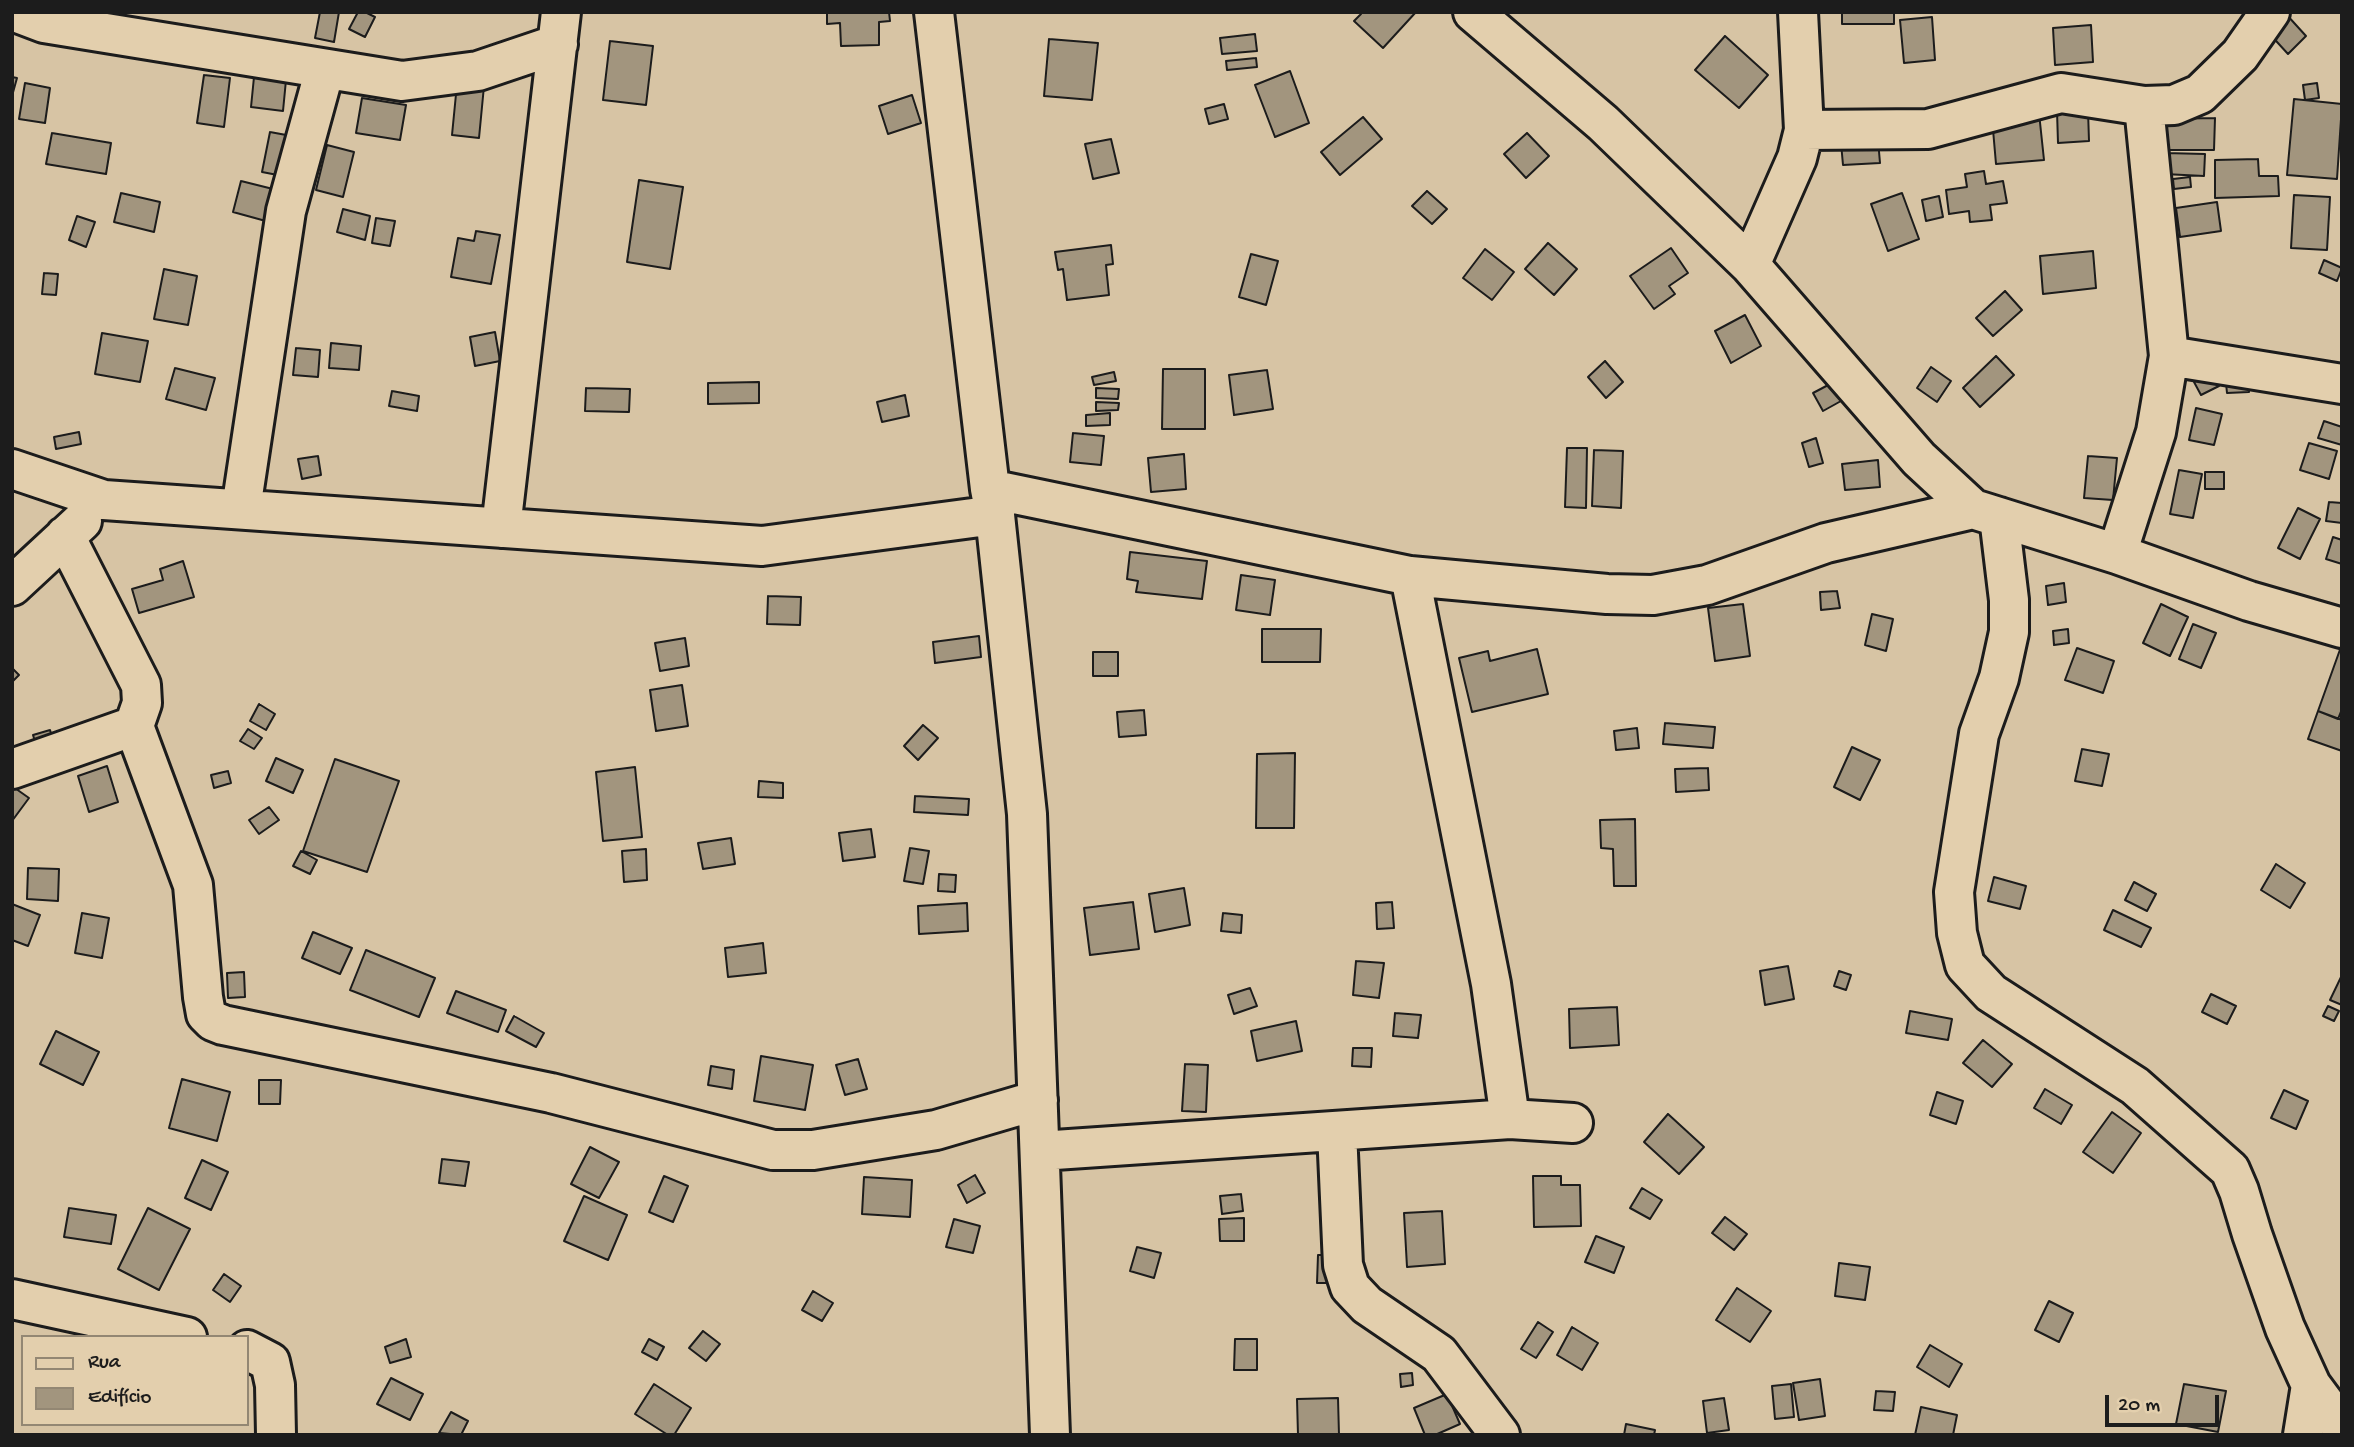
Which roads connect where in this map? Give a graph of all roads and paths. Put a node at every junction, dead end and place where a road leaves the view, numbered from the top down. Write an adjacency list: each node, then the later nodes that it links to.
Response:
1 (15, 12): 7 (street)
2 (934, 12): 15 (street)
3 (1473, 12): 10 (street)
4 (1798, 12): 9 (street)
5 (2270, 12): 8 (street)
6 (560, 28): 7 (street); 18 (street)
7 (325, 69): 16 (street)
8 (2144, 106): 9 (street); 11 (street)
9 (1804, 130): 10 (street)
10 (1750, 265): 17 (street)
11 (2169, 356): 12 (street); 20 (street)
12 (2342, 384)
13 (12, 470): 14 (street)
14 (104, 500): 16 (street); 19 (street)
15 (992, 502): 18 (street); 21 (street); 26 (street)
16 (241, 509): 18 (street)
17 (1986, 513): 20 (street); 21 (street); 34 (street)
18 (501, 528)
19 (65, 536): 22 (street); 24 (street)
20 (2117, 554): 23 (street)
21 (1410, 576): 27 (street)
22 (12, 586)
23 (2342, 628)
24 (134, 726): 25 (street); 26 (street)
25 (12, 769)
26 (1038, 1100): 30 (street)
27 (1510, 1119): 28 (street); 29 (street)
28 (1573, 1123)
29 (1337, 1131): 30 (street); 38 (street)
30 (1040, 1151): 37 (street)
31 (12, 1299): 32 (street)
32 (178, 1335)
33 (248, 1351): 36 (street)
34 (2311, 1385): 35 (street); 39 (street)
35 (2342, 1427)
36 (276, 1435)
37 (1050, 1435)
38 (1500, 1435)
39 (2303, 1435)

